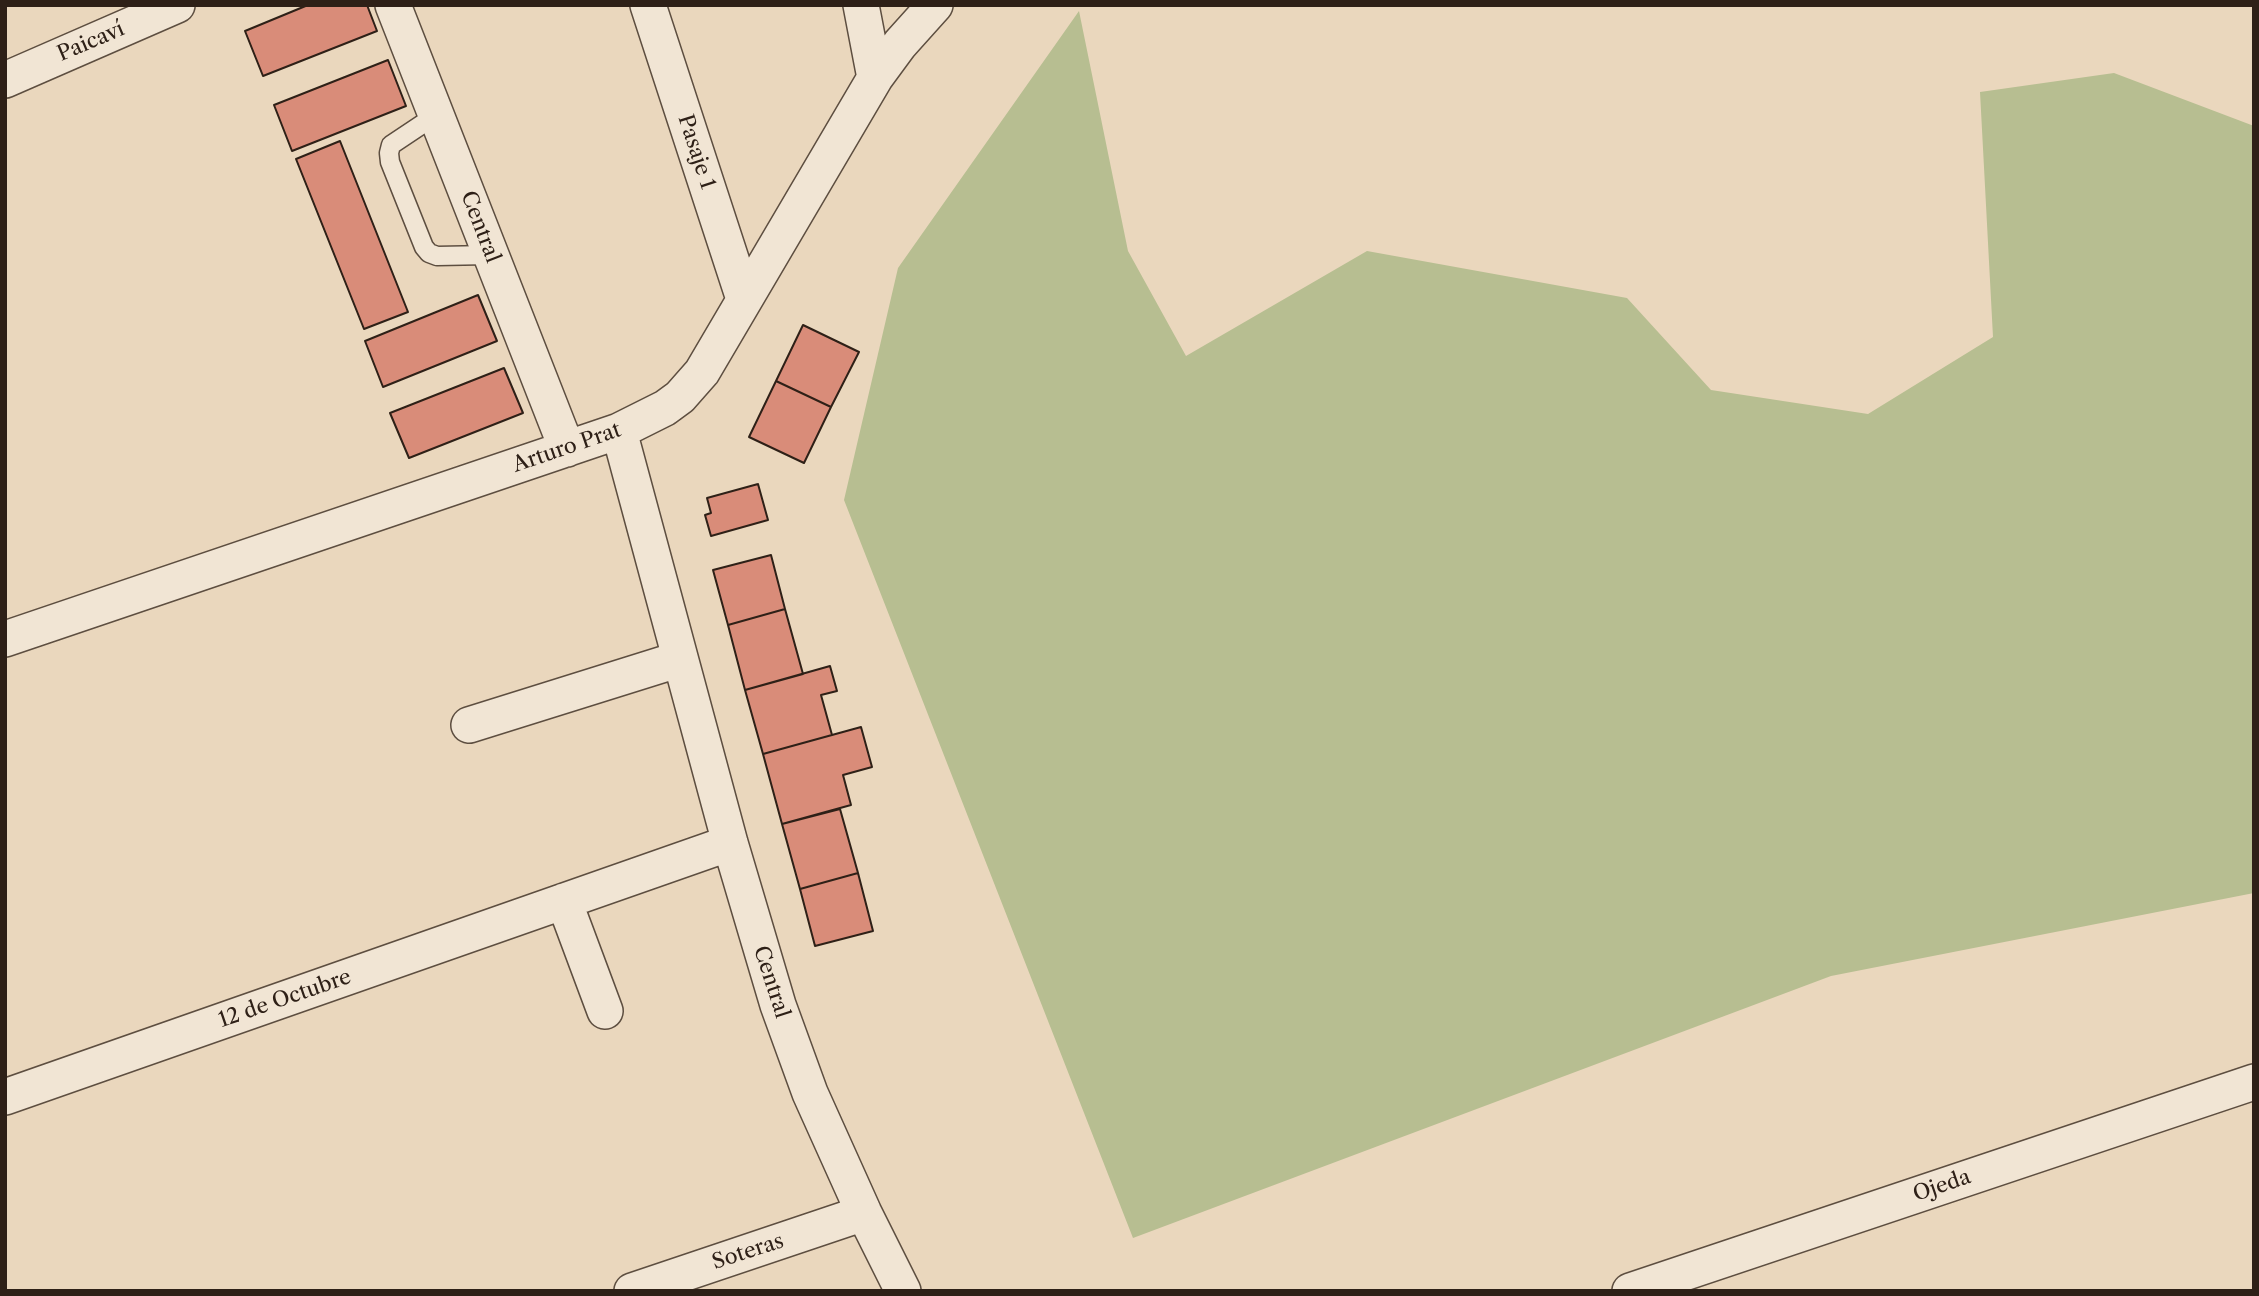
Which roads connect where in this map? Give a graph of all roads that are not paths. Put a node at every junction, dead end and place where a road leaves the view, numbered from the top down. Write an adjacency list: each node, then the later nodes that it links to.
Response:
1 (393, 5): 8 (street, Central)
2 (648, 5): 10 (street, Pasaje 1)
3 (861, 5): 6 (street)
4 (935, 5): 6 (street, Arturo Prat)
5 (154, 10): 7 (street, Paicaví)
6 (875, 78): 10 (street, Arturo Prat)
7 (5, 80)
8 (436, 115): 9 (street, Central); 9 (lane)
9 (490, 255): 12 (street, Central)
10 (744, 299): 11 (street, Arturo Prat)
11 (619, 431): 12 (street, Arturo Prat); 14 (street, Central)
12 (567, 449): 13 (street, Arturo Prat)
13 (5, 639)
14 (680, 659): 15 (street); 16 (street, Central)
15 (469, 725)
16 (730, 843): 17 (street, 12 de Octubre); 21 (street, Central)
17 (564, 901): 18 (street); 20 (street, 12 de Octubre)
18 (605, 1011)
19 (2254, 1082): 24 (street, Ojeda)
20 (5, 1097)
21 (864, 1213): 22 (street, Soteras); 23 (street, Central)
22 (632, 1291)
23 (903, 1291)
24 (1630, 1291)

